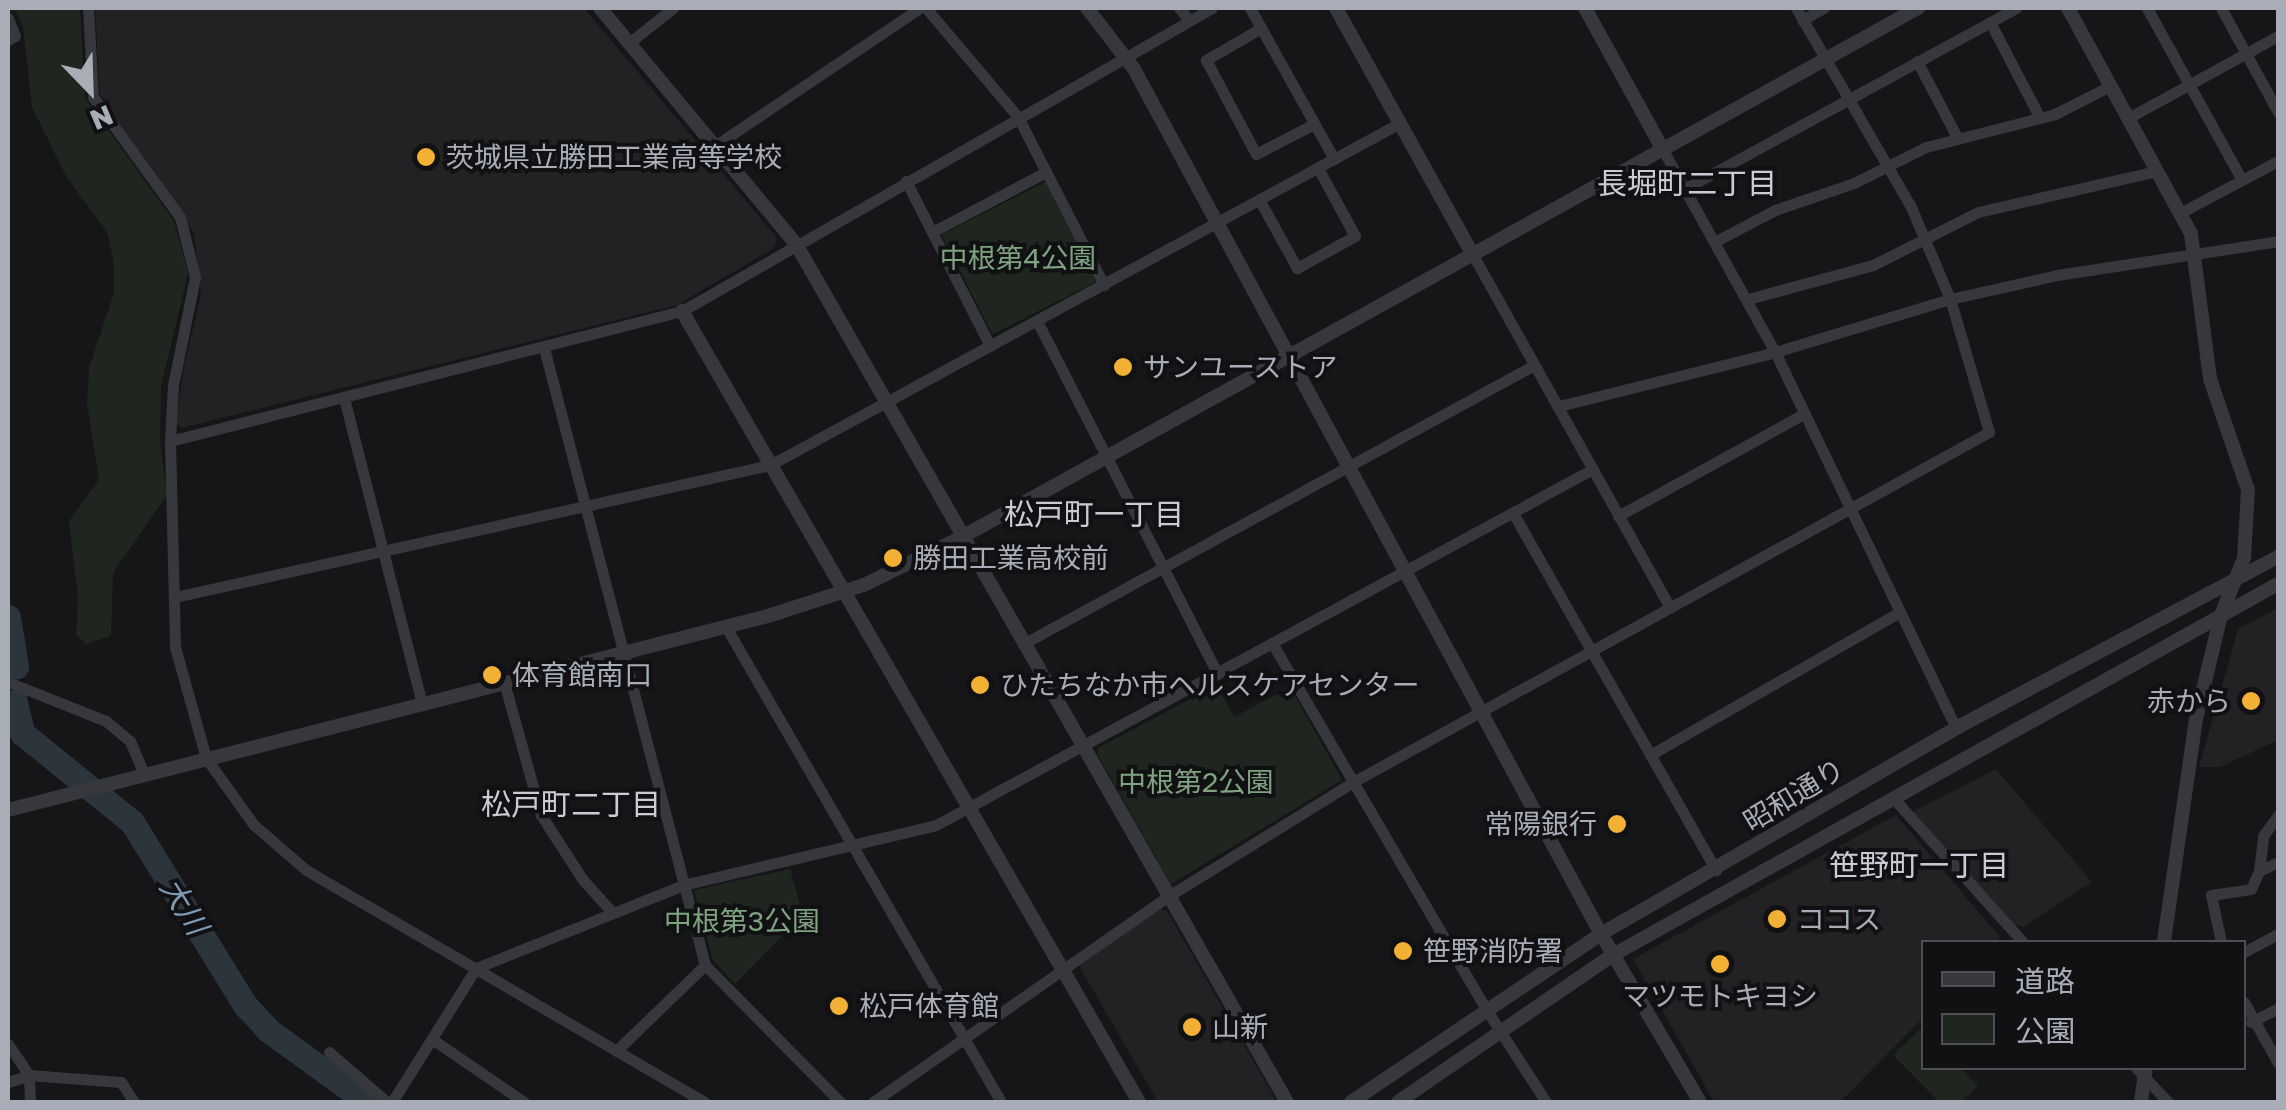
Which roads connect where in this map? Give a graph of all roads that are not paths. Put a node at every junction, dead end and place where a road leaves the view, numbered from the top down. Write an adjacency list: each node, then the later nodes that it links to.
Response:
1 (88, 8): 75 (street)
2 (600, 8): 25 (street)
3 (674, 8): 25 (street)
4 (923, 8): 34 (street); 40 (street)
5 (1087, 8): 27 (street)
6 (1179, 8): 19 (street)
7 (1212, 8): 19 (street)
8 (1250, 8): 22 (street)
9 (1336, 8): 37 (street)
10 (1585, 8): 41 (street)
11 (1796, 8): 20 (street)
12 (1824, 8): 20 (street)
13 (1918, 8): 28 (street)
14 (2016, 8): 21 (street)
15 (2068, 8): 31 (street)
16 (2147, 8): 30 (street)
17 (2221, 8): 26 (street)
18 (8, 18): 24 (street)
19 (1189, 20): 27 (street)
20 (1802, 20): 28 (street)
21 (1990, 22): 29 (street); 35 (street)
22 (1261, 28): 38 (street); 38 (street)
23 (2278, 36): 26 (street)
24 (8, 40)
25 (630, 42): 40 (street)
26 (2246, 53): 30 (street); 33 (street)
27 (1125, 56): 34 (street); 53 (street)
28 (1824, 60): 32 (street); 41 (street)
29 (1917, 61): 32 (street); 39 (street)
30 (2190, 85): 36 (street); 48 (street)
31 (2110, 86): 35 (street); 36 (street)
32 (1848, 98): 44 (street); 50 (street)
33 (2278, 112)
34 (1018, 118): 47 (street); 49 (street)
35 (2040, 118): 39 (street)
36 (2128, 118): 46 (street)
37 (1400, 123): 42 (street); 60 (street)
38 (1314, 124): 42 (street)
39 (1958, 140): 44 (street)
40 (716, 145): 58 (street)
41 (1663, 150): 50 (street); 60 (street)
42 (1334, 159): 45 (street)
43 (2278, 160): 48 (street)
44 (1889, 165): 55 (street); 56 (street)
45 (1318, 168): 51 (street); 51 (street)
46 (2157, 171): 52 (street); 55 (street)
47 (1046, 172): 54 (street); 61 (street)
48 (2242, 180): 52 (street)
49 (906, 182): 54 (street); 58 (street)
50 (1686, 188): 56 (street)
51 (1260, 201): 53 (street)
52 (2180, 213): 59 (street)
53 (1218, 224): 61 (street); 69 (street)
54 (932, 232): 66 (street)
55 (1924, 237): 62 (street); 63 (street)
56 (1716, 241): 63 (street)
57 (2278, 241): 59 (street)
58 (796, 244): 64 (street); 72 (street)
59 (2197, 254): 62 (street); 89 (street)
60 (1473, 255): 69 (street); 70 (street)
61 (1104, 284): 65 (street)
62 (1950, 298): 68 (street); 80 (street)
63 (1748, 299): 68 (street)
64 (682, 311): 67 (street); 77 (street)
65 (1038, 321): 66 (street); 76 (street)
66 (990, 346): 72 (street)
67 (544, 348): 71 (street); 81 (street)
68 (1774, 352): 73 (street); 74 (street)
69 (1289, 356): 76 (street); 78 (street)
70 (1534, 365): 73 (street); 78 (street)
71 (344, 398): 75 (street); 85 (street)
72 (886, 403): 77 (street); 84 (street)
73 (1559, 406): 79 (street)
74 (1806, 413): 80 (street); 83 (street)
75 (170, 441): 92 (street)
76 (1106, 458): 84 (street); 87 (street)
77 (770, 465): 81 (street); 91 (street)
78 (1349, 465): 87 (street); 88 (street)
79 (1592, 470): 82 (street); 83 (street)
80 (1852, 508): 93 (street); 94 (street)
81 (585, 509): 85 (street); 99 (street)
82 (1513, 512): 88 (street); 100 (street)
83 (1618, 516): 93 (street)
84 (960, 538): 91 (street); 98 (street)
85 (384, 552): 92 (street); 104 (street)
86 (2278, 557): 89 (street, 昭和通り)
87 (1164, 568): 98 (street); 101 (street)
88 (1405, 570): 97 (street); 105 (street)
89 (2233, 582): 95 (street); 106 (street, 昭和通り)
90 (2278, 584): 95 (street, 昭和通り)
91 (844, 593): 96 (street); 113 (street)
92 (174, 596): 109 (street)
93 (1670, 607): 100 (street)
94 (1900, 612): 106 (street); 108 (street)
95 (2222, 615): 112 (street, 昭和通り); 126 (street)
96 (726, 627): 99 (street); 116 (street)
97 (1272, 642): 101 (street); 111 (street)
98 (1024, 644): 107 (street)
99 (622, 652): 103 (street); 120 (street)
100 (1591, 654): 105 (street); 108 (street)
101 (1218, 674): 107 (street)
102 (8, 682): 110 (street)
103 (504, 682): 104 (street); 122 (street)
104 (422, 703): 109 (street)
105 (1482, 711): 111 (street); 123 (street)
106 (1956, 728): 118 (street, 昭和通り)
107 (1083, 748): 113 (street); 121 (street)
108 (1650, 755): 118 (street)
109 (206, 758): 110 (street); 131 (street)
110 (144, 774): 114 (street)
111 (1353, 782): 121 (street); 135 (street)
112 (1895, 800): 125 (street); 129 (street, 昭和通り)
113 (970, 808): 116 (street); 132 (street)
114 (8, 810)
115 (2278, 815): 119 (street)
116 (852, 846): 120 (street); 138 (street)
117 (2278, 862): 119 (street)
118 (1716, 870): 123 (street, 昭和通り)
119 (2259, 871): 127 (street)
120 (683, 886): 122 (street); 130 (street)
121 (1167, 897): 132 (street); 156 (street)
122 (612, 912): 131 (street)
123 (1601, 934): 129 (street); 135 (street, 昭和通り)
124 (2278, 934): 128 (street)
125 (2022, 940)
126 (2164, 940)
127 (2221, 940)
128 (2246, 951)
129 (1614, 955): 137 (street, 昭和通り); 160 (street)
130 (704, 965): 141 (street); 152 (street)
131 (476, 968): 139 (street); 141 (street)
132 (1063, 969): 138 (street); 155 (street)
133 (2246, 1008): 136 (street)
134 (2278, 1008): 136 (street)
135 (1486, 1010): 137 (street); 157 (street, 昭和通り)
136 (2251, 1022): 143 (street)
137 (1500, 1033): 158 (street, 昭和通り); 159 (street)
138 (963, 1038): 153 (street); 154 (street)
139 (432, 1039): 149 (street); 150 (street)
140 (8, 1044): 145 (street)
141 (616, 1051): 151 (street)
142 (329, 1052): 149 (street)
143 (2278, 1063)
144 (2142, 1071): 161 (street); 162 (street)
145 (29, 1075): 146 (street); 147 (street); 148 (street)
146 (8, 1082)
147 (30, 1102)
148 (134, 1102)
149 (390, 1102)
150 (524, 1102)
151 (704, 1102)
152 (840, 1102)
153 (873, 1102)
154 (1000, 1102)
155 (1139, 1102)
156 (1287, 1102)
157 (1351, 1102)
158 (1398, 1102)
159 (1546, 1102)
160 (1700, 1102)
161 (2141, 1102)
162 (2168, 1102)

